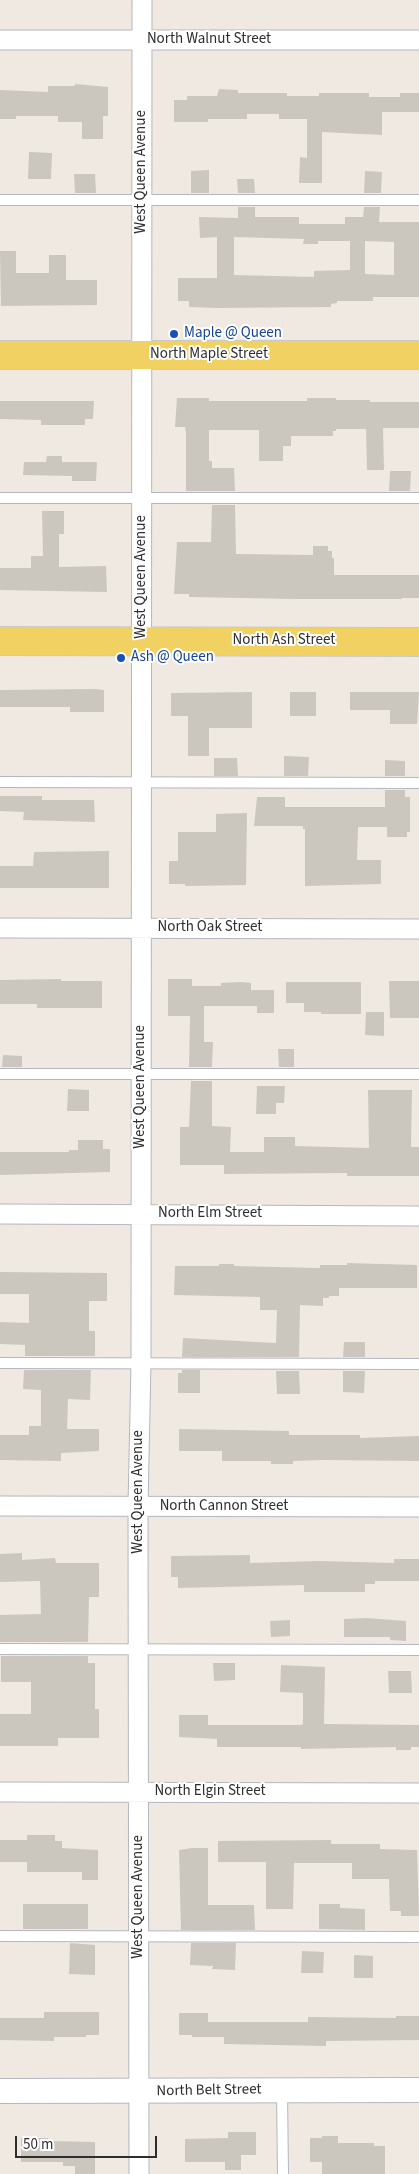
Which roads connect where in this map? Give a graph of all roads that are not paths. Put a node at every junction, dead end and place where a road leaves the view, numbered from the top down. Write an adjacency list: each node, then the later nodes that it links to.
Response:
1 (142, 0): 4 (street, West Queen Avenue)
2 (0, 40): 4 (street, North Walnut Street)
3 (419, 40): 4 (street, North Walnut Street)
4 (142, 41): 5 (street, West Queen Avenue)
5 (142, 199): 6 (lane); 7 (lane); 9 (street, West Queen Avenue)
6 (0, 200)
7 (419, 200)
8 (0, 355): 9 (main road, North Maple Street)
9 (142, 355): 10 (main road, North Maple Street); 12 (street, West Queen Avenue)
10 (419, 356)
11 (0, 498): 12 (lane)
12 (142, 498): 13 (lane); 15 (street, West Queen Avenue)
13 (419, 498)
14 (0, 641): 15 (main road, North Ash Street)
15 (142, 641): 16 (main road, North Ash Street); 18 (street, West Queen Avenue)
16 (419, 642)
17 (0, 782): 18 (lane)
18 (142, 782): 19 (lane); 21 (street, West Queen Avenue)
19 (419, 783)
20 (0, 928): 21 (street, North Oak Street)
21 (140, 928): 22 (street, North Oak Street); 24 (street, West Queen Avenue)
22 (419, 929)
23 (0, 1074): 24 (lane)
24 (140, 1074): 25 (lane); 27 (street, West Queen Avenue)
25 (419, 1074)
26 (0, 1214): 27 (street, North Elm Street)
27 (140, 1214): 28 (street, North Elm Street); 30 (street, West Queen Avenue)
28 (419, 1216)
29 (0, 1363): 30 (lane)
30 (140, 1363): 31 (lane); 33 (street, West Queen Avenue)
31 (419, 1364)
32 (0, 1506): 33 (street, North Cannon Street)
33 (138, 1506): 34 (street, North Cannon Street); 36 (street, West Queen Avenue)
34 (419, 1507)
35 (0, 1649): 36 (lane)
36 (139, 1649): 37 (lane); 39 (street, West Queen Avenue)
37 (419, 1650)
38 (0, 1792): 39 (street, North Elgin Street)
39 (138, 1792): 40 (street, North Elgin Street); 41 (street, West Queen Avenue)
40 (419, 1793)
41 (139, 1935): 42 (lane); 43 (lane); 47 (street, West Queen Avenue)
42 (0, 1936)
43 (419, 1937)
44 (419, 2090): 46 (street, North Belt Street)
45 (0, 2091): 47 (street, North Belt Street)
46 (282, 2091): 47 (street, North Belt Street); 49 (lane)
47 (139, 2092): 48 (street, West Queen Avenue)
48 (139, 2174)
49 (283, 2174)

